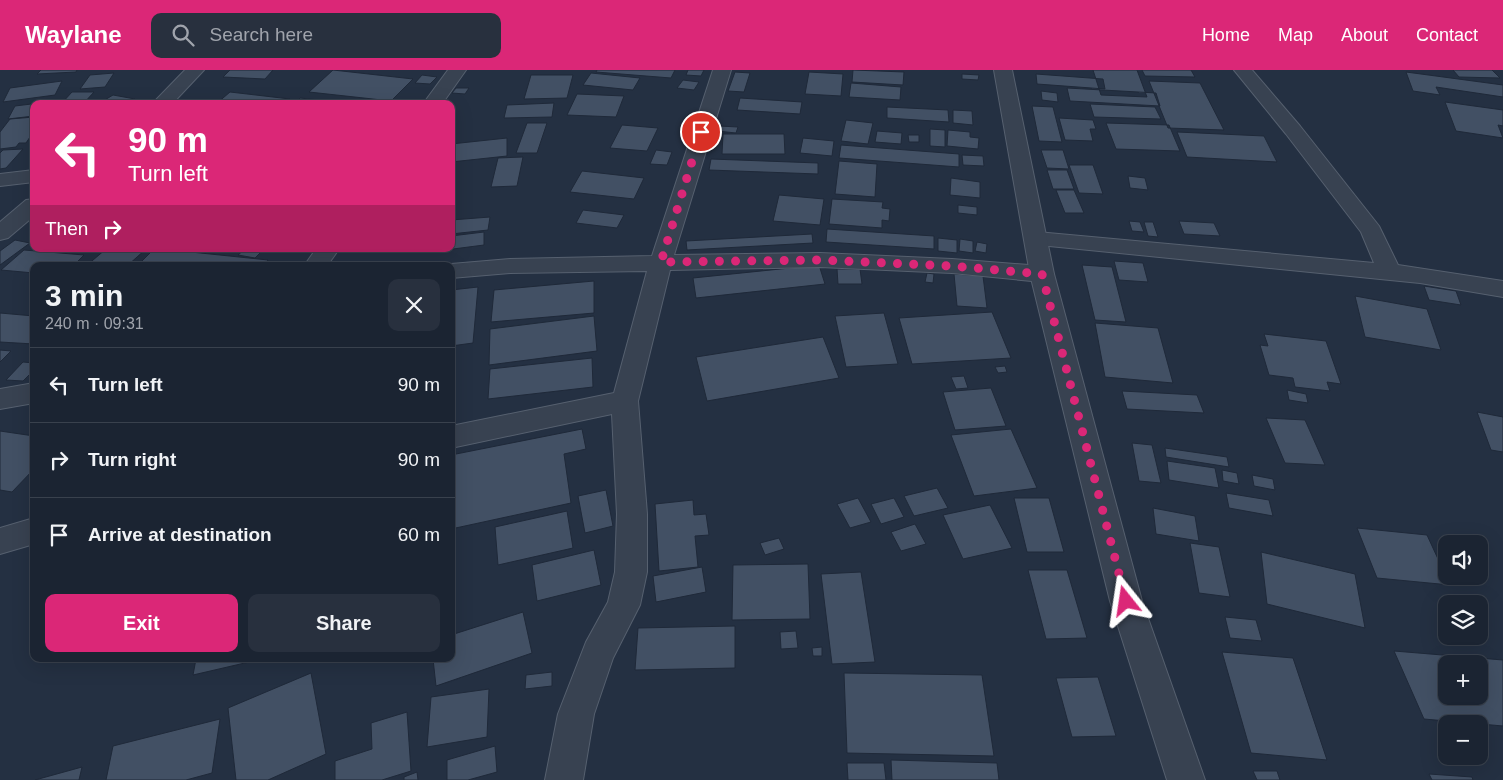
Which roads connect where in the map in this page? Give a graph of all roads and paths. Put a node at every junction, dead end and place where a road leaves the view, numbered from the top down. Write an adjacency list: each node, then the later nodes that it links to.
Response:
1 (195, 70): 6 (street)
2 (457, 70): 7 (street)
3 (722, 70): 15 (street)
4 (1003, 70): 12 (street)
5 (1243, 70): 17 (street)
6 (165, 100)
7 (435, 100)
8 (30, 176): 9 (street)
9 (0, 180)
10 (30, 208): 11 (street)
11 (0, 233)
12 (1037, 238): 17 (street); 18 (street)
13 (326, 252): 14 (street)
14 (318, 262)
15 (661, 262): 16 (street); 18 (street); 22 (street)
16 (455, 271)
17 (1390, 273): 19 (street)
18 (1042, 274): 27 (street)
19 (1503, 289)
20 (30, 394): 21 (street)
21 (0, 399)
22 (625, 402): 23 (street); 26 (street)
23 (455, 436)
24 (30, 533): 25 (street)
25 (0, 541)
26 (564, 780)
27 (1186, 780)

